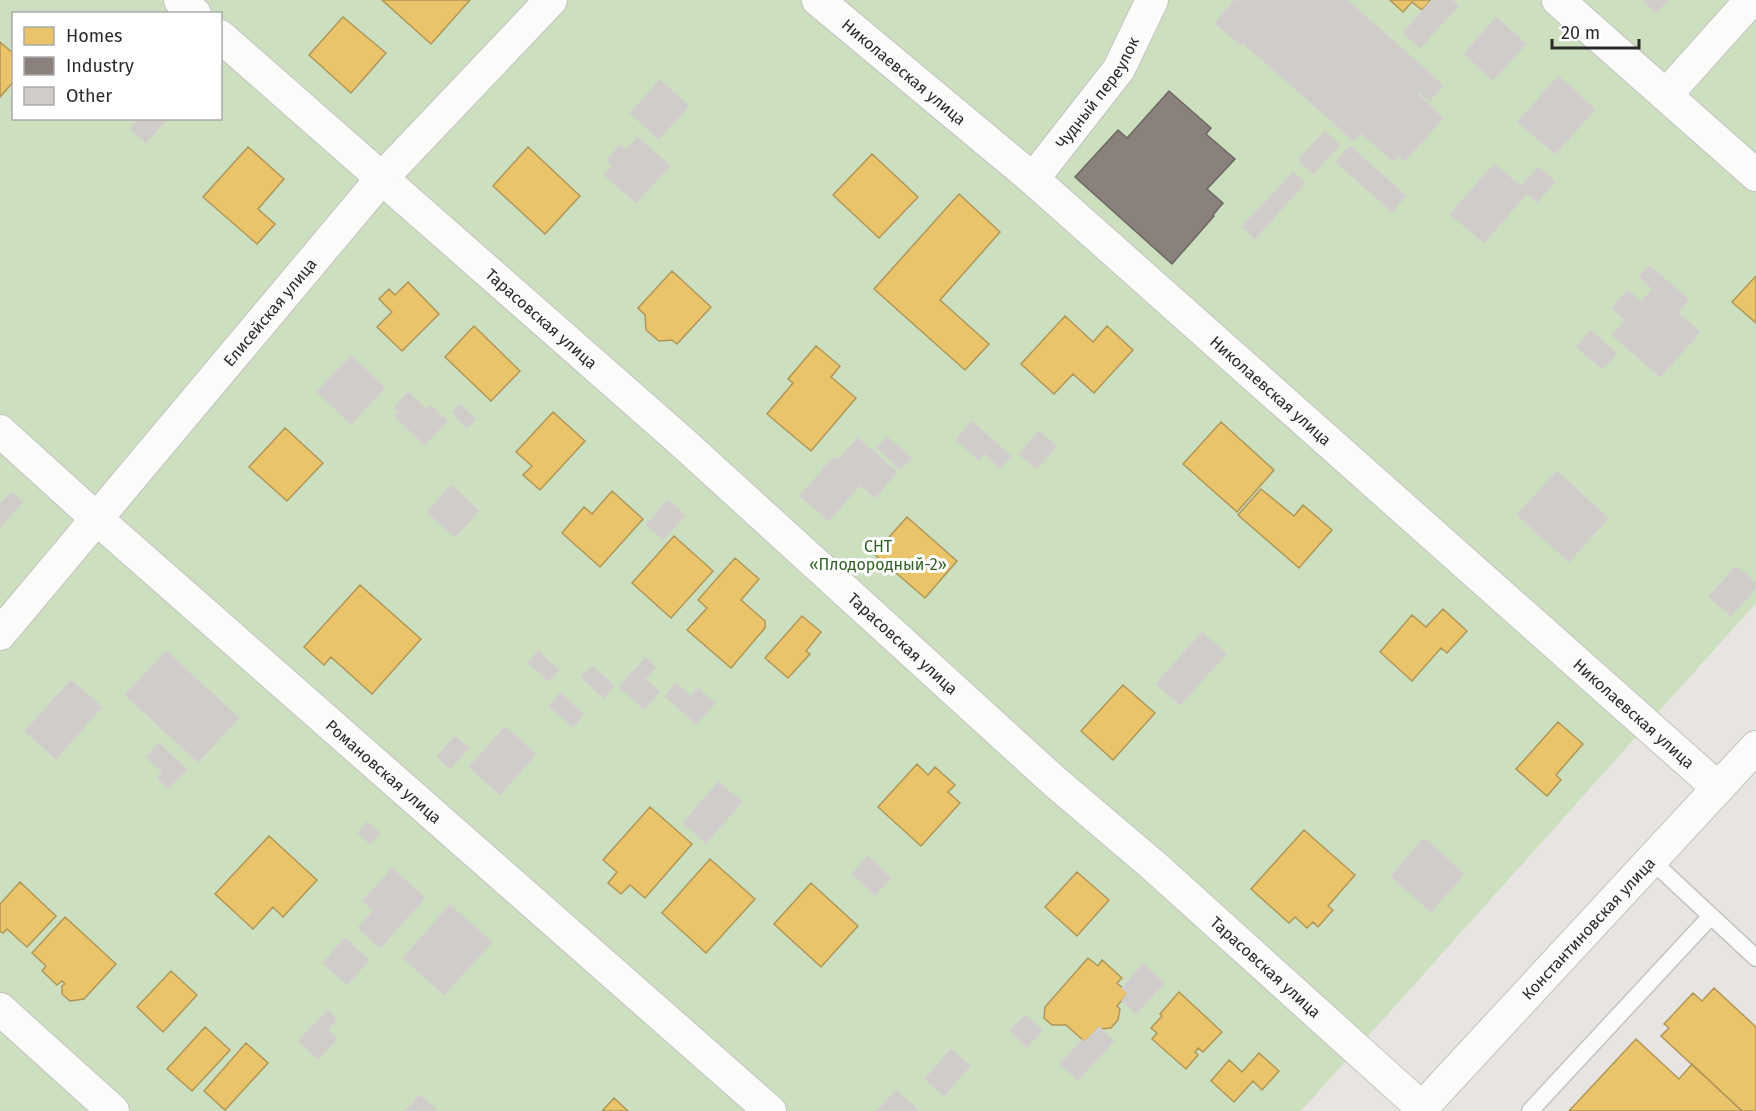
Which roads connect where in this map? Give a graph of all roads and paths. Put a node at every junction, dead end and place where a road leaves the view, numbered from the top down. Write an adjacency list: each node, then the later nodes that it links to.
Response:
1 (180, 0): 7 (street)
2 (551, 0): 11 (street, Елисейская улица)
3 (818, 0): 12 (street, Николаевская улица)
4 (1152, 0): 12 (street, Чудный переулок)
5 (1558, 0): 9 (street)
6 (1751, 0): 9 (street)
7 (193, 12)
8 (222, 38): 11 (street, Тарасовская улица)
9 (1666, 95): 10 (street)
10 (1756, 175)
11 (382, 178): 14 (street, Елисейская улица); 22 (street, Тарасовская улица)
12 (1034, 179): 17 (street, Николаевская улица)
13 (0, 430): 14 (street, Романовская улица)
14 (97, 519): 15 (street, Елисейская улица); 24 (street, Романовская улица)
15 (0, 634)
16 (1756, 747): 17 (street, Константиновская улица)
17 (1718, 788): 18 (street, Константиновская улица)
18 (1651, 860): 19 (lane); 22 (street, Константиновская улица)
19 (1711, 916): 20 (lane); 25 (lane)
20 (1756, 958)
21 (0, 1009): 23 (street)
22 (1421, 1109)
23 (113, 1111)
24 (770, 1111)
25 (1530, 1111)

